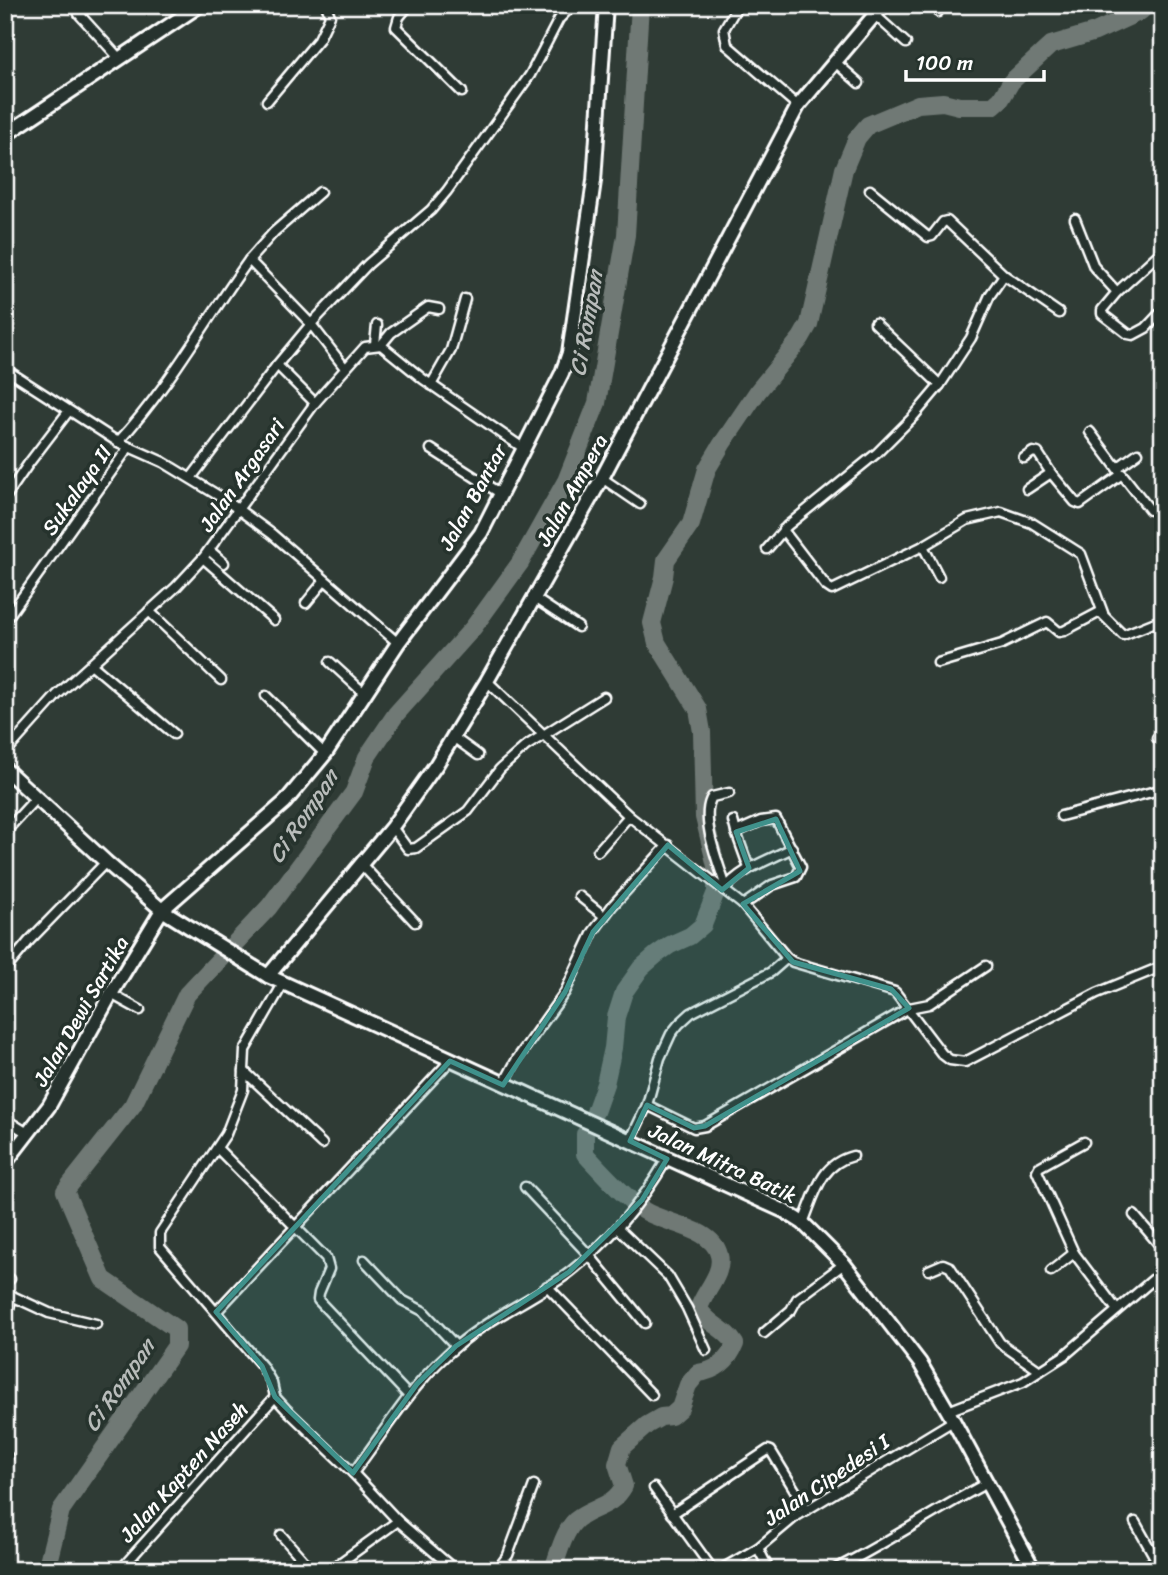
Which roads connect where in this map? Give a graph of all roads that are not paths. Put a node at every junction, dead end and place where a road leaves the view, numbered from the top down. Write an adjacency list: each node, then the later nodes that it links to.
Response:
1 (89, 5): 14 (street)
2 (174, 5): 12 (street)
3 (200, 5): 12 (street)
4 (326, 5): 18 (street)
5 (409, 5): 17 (street)
6 (573, 5): 33 (street)
7 (606, 5): 46 (street, Jalan Bantar)
8 (738, 5): 19 (street)
9 (931, 5): 11 (street)
10 (879, 10): 13 (street); 15 (street, Jalan Ampera)
11 (938, 12)
12 (184, 15): 14 (street)
13 (906, 43)
14 (119, 58): 20 (street)
15 (834, 61): 16 (street); 19 (street, Jalan Ampera)
16 (859, 83)
17 (462, 92)
18 (267, 101)
19 (798, 106): 53 (street, Jalan Ampera)
20 (5, 135)
21 (870, 190): 26 (street)
22 (320, 192): 25 (street)
23 (1075, 219): 27 (street)
24 (1163, 250): 27 (street)
25 (249, 260): 33 (street); 44 (street)
26 (1004, 275): 31 (street); 40 (street)
27 (1117, 292): 30 (street)
28 (465, 299): 39 (street)
29 (439, 309): 35 (street, Jalan Argasari)
30 (1163, 310)
31 (1059, 313)
32 (875, 323): 40 (street)
33 (311, 324): 36 (street); 37 (street)
34 (377, 326): 35 (street)
35 (378, 345): 37 (street, Jalan Argasari); 39 (street)
36 (277, 365): 41 (street); 52 (street)
37 (345, 368): 41 (street, Jalan Argasari)
38 (5, 369): 42 (street)
39 (431, 385): 46 (street)
40 (940, 385): 60 (street)
41 (315, 403): 59 (street, Jalan Argasari)
42 (68, 412): 44 (street); 56 (street)
43 (1090, 432): 50 (street)
44 (118, 442): 45 (street)
45 (129, 447): 52 (street); 73 (street, Sukalaya II)
46 (523, 448): 55 (street, Jalan Bantar)
47 (432, 449): 55 (street)
48 (1138, 453): 50 (street)
49 (1024, 458): 51 (street)
50 (1119, 471): 51 (street); 58 (street)
51 (1051, 473): 54 (street)
52 (191, 478): 59 (street)
53 (602, 478): 57 (street); 67 (street, Jalan Ampera)
54 (1027, 489)
55 (501, 494): 75 (street, Jalan Bantar)
56 (5, 498)
57 (640, 504)
58 (1163, 509)
59 (236, 510): 63 (street, Jalan Argasari); 66 (street)
60 (783, 530): 61 (street); 62 (street)
61 (923, 545): 65 (street); 70 (street)
62 (767, 549)
63 (206, 554): 64 (street); 69 (street, Jalan Argasari); 72 (street)
64 (224, 563)
65 (939, 577)
66 (324, 581): 68 (street); 75 (street)
67 (534, 598): 74 (street); 80 (street, Jalan Ampera)
68 (306, 603)
69 (149, 611): 78 (street, Jalan Argasari); 79 (street)
70 (1102, 613): 71 (street); 77 (street)
71 (1163, 619)
72 (274, 620)
73 (5, 621)
74 (578, 627)
75 (398, 643): 81 (street, Jalan Bantar)
76 (330, 662): 81 (street)
77 (939, 663)
78 (90, 664): 84 (street); 87 (street, Jalan Argasari)
79 (221, 680)
80 (487, 681): 85 (street); 86 (street, Jalan Ampera)
81 (365, 694): 88 (street, Jalan Bantar)
82 (266, 696): 88 (street)
83 (604, 697): 85 (street)
84 (174, 734)
85 (545, 734): 94 (street); 97 (street)
86 (453, 737): 89 (street); 97 (street, Jalan Ampera)
87 (5, 753)
88 (325, 754): 109 (street, Jalan Bantar)
89 (478, 755)
90 (5, 769): 93 (street, Jalan Mitra Batik)
91 (1163, 789): 95 (street)
92 (729, 793): 106 (street)
93 (36, 798): 98 (street); 103 (street, Jalan Mitra Batik)
94 (629, 816): 100 (street); 102 (street)
95 (1061, 816)
96 (733, 821): 99 (street)
97 (392, 827): 104 (street, Jalan Ampera)
98 (5, 832)
99 (736, 832): 101 (street); 105 (street)
100 (668, 845): 106 (street); 110 (street)
101 (792, 848): 105 (street); 108 (street)
102 (598, 851)
103 (107, 862): 109 (street, Jalan Mitra Batik); 115 (street)
104 (361, 864): 111 (street); 116 (street, Jalan Ampera)
105 (749, 868): 106 (street)
106 (719, 886): 108 (street)
107 (579, 895): 110 (street)
108 (743, 905): 112 (street)
109 (163, 909): 116 (street, Jalan Mitra Batik); 118 (street, Jalan Dewi Sartika)
110 (604, 916): 123 (street)
111 (415, 922)
112 (787, 958): 119 (street); 124 (street)
113 (986, 966): 119 (street)
114 (1163, 966): 119 (street)
115 (5, 970)
116 (268, 976): 117 (street, Jalan Mitra Batik)
117 (283, 984): 121 (street, Jalan Mitra Batik); 122 (street, Jalan Kapten Naseh)
118 (111, 994): 120 (street); 126 (street, Jalan Dewi Sartika)
119 (909, 1008): 124 (street)
120 (140, 1010)
121 (450, 1061): 123 (street, Jalan Mitra Batik); 138 (street)
122 (244, 1071): 129 (street); 130 (street, Jalan Kapten Naseh)
123 (503, 1085): 127 (street, Jalan Mitra Batik)
124 (647, 1105): 127 (street)
125 (5, 1119): 126 (street)
126 (29, 1134): 133 (street, Jalan Dewi Sartika)
127 (630, 1141): 132 (street, Jalan Mitra Batik)
128 (1083, 1142): 140 (street)
129 (322, 1144)
130 (217, 1148): 138 (street); 149 (street, Jalan Kapten Naseh)
131 (853, 1156): 136 (street)
132 (667, 1159): 136 (street, Jalan Mitra Batik); 137 (street)
133 (5, 1163)
134 (525, 1187): 141 (street)
135 (1134, 1215): 139 (street)
136 (803, 1223): 143 (street, Jalan Mitra Batik)
137 (618, 1228): 141 (street); 155 (street)
138 (295, 1229): 149 (street); 157 (street)
139 (1163, 1249)
140 (1074, 1253): 145 (street); 148 (street)
141 (589, 1255): 147 (street); 150 (street)
142 (364, 1260): 154 (street)
143 (844, 1264): 153 (street); 160 (street, Jalan Mitra Batik)
144 (929, 1270): 156 (street)
145 (1052, 1270)
146 (1163, 1271): 148 (street, Jalan Cipedesi I)
147 (547, 1286): 154 (street); 158 (street)
148 (1117, 1310): 156 (street, Jalan Cipedesi I)
149 (216, 1312): 159 (street, Jalan Kapten Naseh)
150 (645, 1323)
151 (5, 1324): 152 (street)
152 (96, 1324)
153 (764, 1333)
154 (456, 1346): 157 (street)
155 (706, 1350)
156 (1040, 1371): 160 (street, Jalan Cipedesi I)
157 (408, 1395): 161 (street)
158 (652, 1395)
159 (275, 1397): 161 (street, Jalan Kapten Naseh); 172 (street, Jalan Kapten Naseh)
160 (951, 1416): 162 (street, Jalan Mitra Batik); 165 (street, Jalan Cipedesi I)
161 (353, 1473): 167 (street, Jalan Kapten Naseh)
162 (987, 1483): 180 (street); 181 (street, Jalan Mitra Batik)
163 (534, 1485): 176 (street)
164 (654, 1488): 166 (street)
165 (807, 1510): 166 (street); 170 (street, Jalan Cipedesi I)
166 (672, 1514): 177 (street)
167 (398, 1521): 174 (street); 175 (street, Jalan Kapten Naseh)
168 (1135, 1522): 171 (street)
169 (281, 1535): 173 (street)
170 (758, 1548): 178 (street, Jalan Cipedesi I); 179 (street)
171 (1160, 1561): 182 (highway)
172 (120, 1570)
173 (312, 1570)
174 (330, 1570)
175 (455, 1570)
176 (497, 1570)
177 (713, 1570)
178 (720, 1570)
179 (769, 1570)
180 (833, 1570)
181 (1034, 1570)
182 (1144, 1570)

